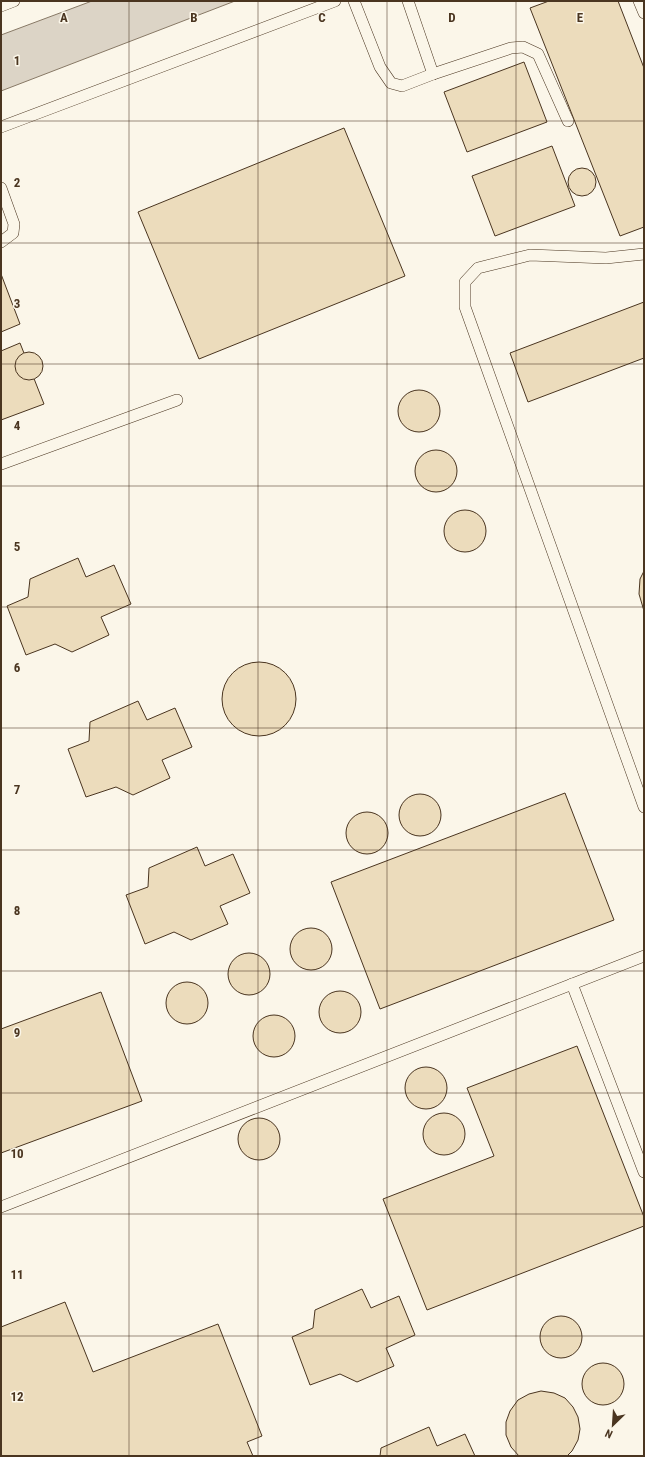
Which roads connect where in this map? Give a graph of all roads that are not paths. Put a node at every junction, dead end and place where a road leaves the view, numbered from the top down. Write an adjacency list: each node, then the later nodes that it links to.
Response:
1 (14, 1): 6 (lane)
2 (335, 1): 10 (lane)
3 (354, 1): 8 (lane)
4 (408, 1): 8 (lane)
5 (639, 1): 7 (lane)
6 (1, 6)
7 (644, 13)
8 (433, 74): 9 (lane)
9 (568, 121)
10 (1, 127)
11 (1, 188): 12 (lane)
12 (1, 242)
13 (644, 254): 16 (lane)
14 (177, 400): 15 (lane)
15 (1, 464)
16 (644, 806)
17 (644, 956): 18 (lane)
18 (572, 984): 19 (lane); 20 (lane)
19 (644, 1172)
20 (1, 1207)

